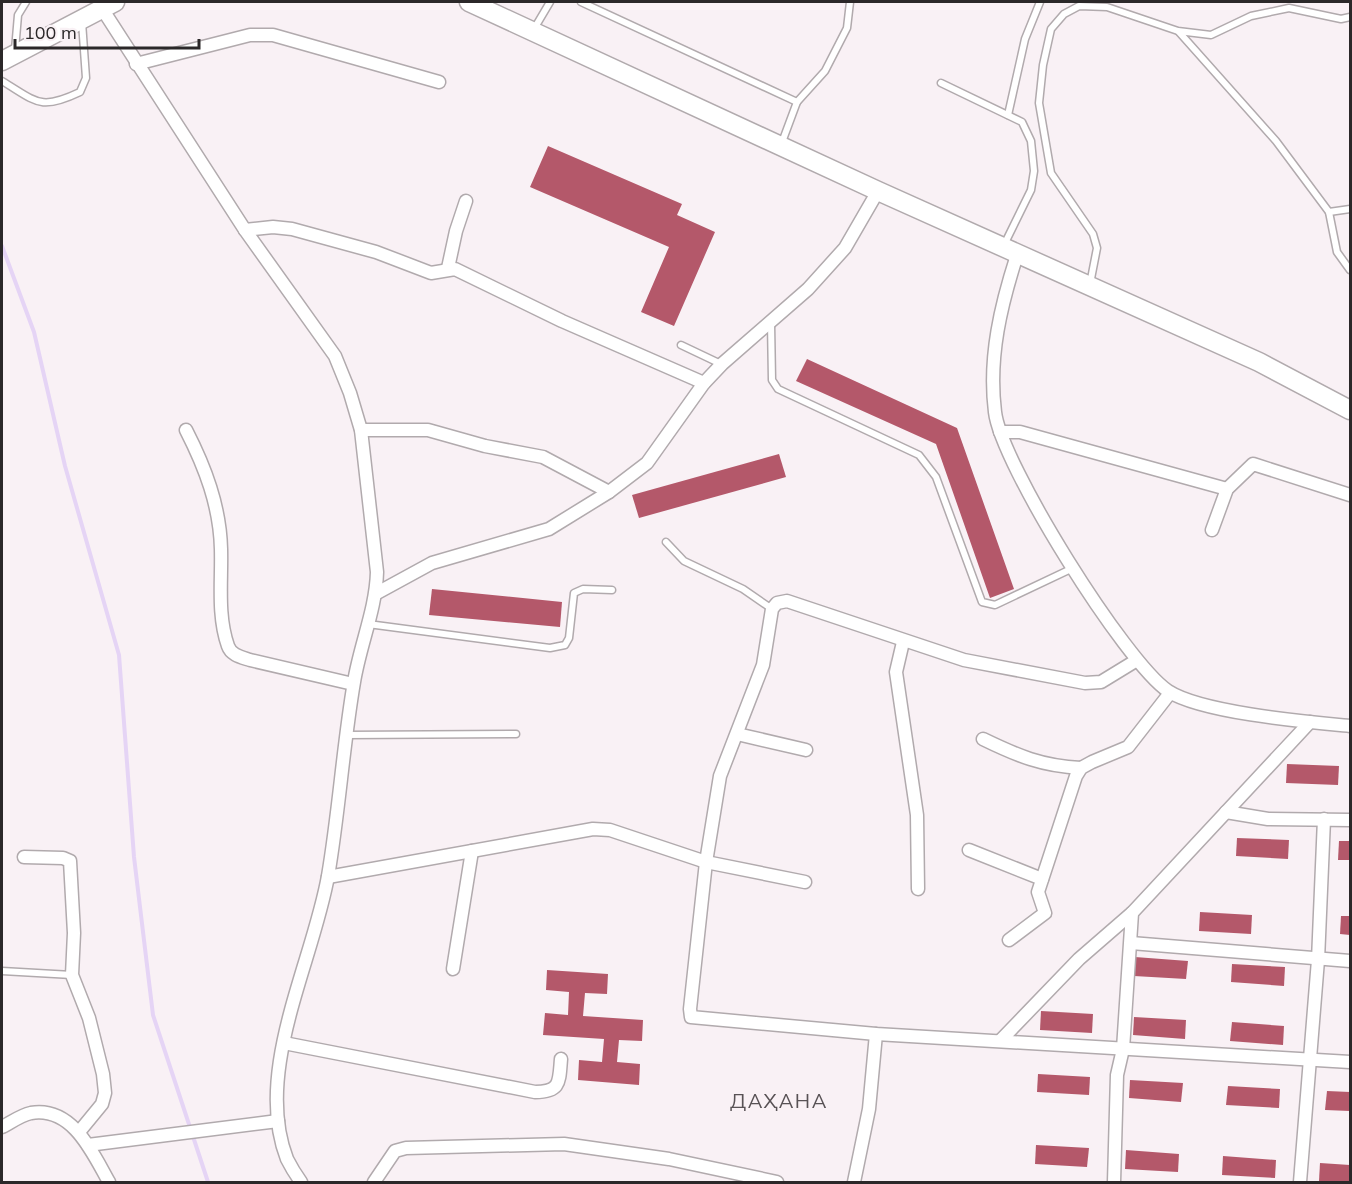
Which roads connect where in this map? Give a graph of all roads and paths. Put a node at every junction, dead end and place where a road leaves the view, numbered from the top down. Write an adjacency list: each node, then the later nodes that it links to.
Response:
1 (26, 2): 12 (lane)
2 (469, 2): 11 (main road)
3 (550, 2): 11 (lane)
4 (581, 2): 17 (lane)
5 (850, 2): 17 (lane)
6 (1040, 2): 18 (lane)
7 (107, 3): 9 (main road); 13 (street)
8 (1350, 17): 10 (lane)
9 (82, 19): 12 (main road); 14 (lane)
10 (1178, 31): 23 (lane); 28 (lane)
11 (532, 32): 19 (main road)
12 (8, 57)
13 (136, 64): 15 (street); 24 (street)
14 (2, 81)
15 (439, 82)
16 (941, 83): 18 (lane)
17 (798, 102): 19 (lane)
18 (1008, 115): 25 (lane)
19 (781, 146): 20 (main road)
20 (878, 191): 25 (main road); 29 (street)
21 (466, 201): 26 (street)
22 (1350, 209): 23 (lane)
23 (1329, 212): 27 (lane)
24 (245, 230): 26 (street); 35 (street)
25 (1011, 249): 28 (main road); 36 (street)
26 (448, 268): 32 (street)
27 (1350, 270)
28 (1090, 285): 33 (main road)
29 (771, 321): 31 (street); 42 (lane)
30 (681, 345): 31 (lane)
31 (722, 364): 32 (street)
32 (704, 383): 38 (street)
33 (1350, 410)
34 (186, 430): 49 (street)
35 (361, 430): 38 (street); 44 (street)
36 (1000, 432): 37 (street); 42 (street)
37 (1227, 489): 39 (street); 40 (street)
38 (609, 492): 44 (street)
39 (1350, 495)
40 (1212, 530)
41 (666, 542): 45 (lane)
42 (1073, 568): 48 (street)
43 (612, 590): 46 (lane)
44 (377, 593): 46 (street)
45 (772, 609): 47 (street); 54 (street)
46 (368, 624): 49 (street)
47 (903, 642): 48 (street); 69 (street)
48 (1137, 660): 50 (street)
49 (353, 684): 55 (street)
50 (1170, 693): 51 (street); 58 (street)
51 (1310, 722): 52 (street); 59 (street)
52 (1350, 726)
53 (516, 734): 55 (lane)
54 (737, 734): 57 (street); 65 (street)
55 (346, 735): 66 (street)
56 (983, 739): 58 (street)
57 (806, 750)
58 (1081, 768): 67 (street)
59 (1226, 812): 60 (street); 70 (street)
60 (1324, 819): 61 (street); 73 (street)
61 (1350, 820)
62 (969, 850): 67 (street)
63 (472, 851): 65 (street); 66 (street); 75 (street)
64 (24, 856): 77 (street)
65 (706, 862): 68 (street); 78 (street)
66 (328, 877): 80 (street)
67 (1042, 879): 71 (street)
68 (806, 882)
69 (918, 889)
70 (1132, 913): 72 (street); 79 (street)
71 (1009, 940)
72 (1131, 943): 73 (street); 81 (street)
73 (1318, 960): 74 (street); 83 (street)
74 (1350, 961)
75 (453, 969)
76 (2, 971): 77 (lane)
77 (72, 975): 87 (street)
78 (876, 1034): 79 (street); 93 (street)
79 (1001, 1040): 81 (street)
80 (284, 1043): 82 (street); 85 (street)
81 (1124, 1049): 83 (street); 94 (street)
82 (561, 1059)
83 (1311, 1060): 84 (street); 95 (street)
84 (1350, 1062)
85 (278, 1121): 88 (street); 90 (street)
86 (2, 1127): 87 (street)
87 (80, 1132): 88 (street)
88 (88, 1144): 89 (street)
89 (109, 1182)
90 (301, 1182)
91 (374, 1182): 92 (street)
92 (777, 1182)
93 (854, 1182)
94 (1114, 1182)
95 (1300, 1182)

